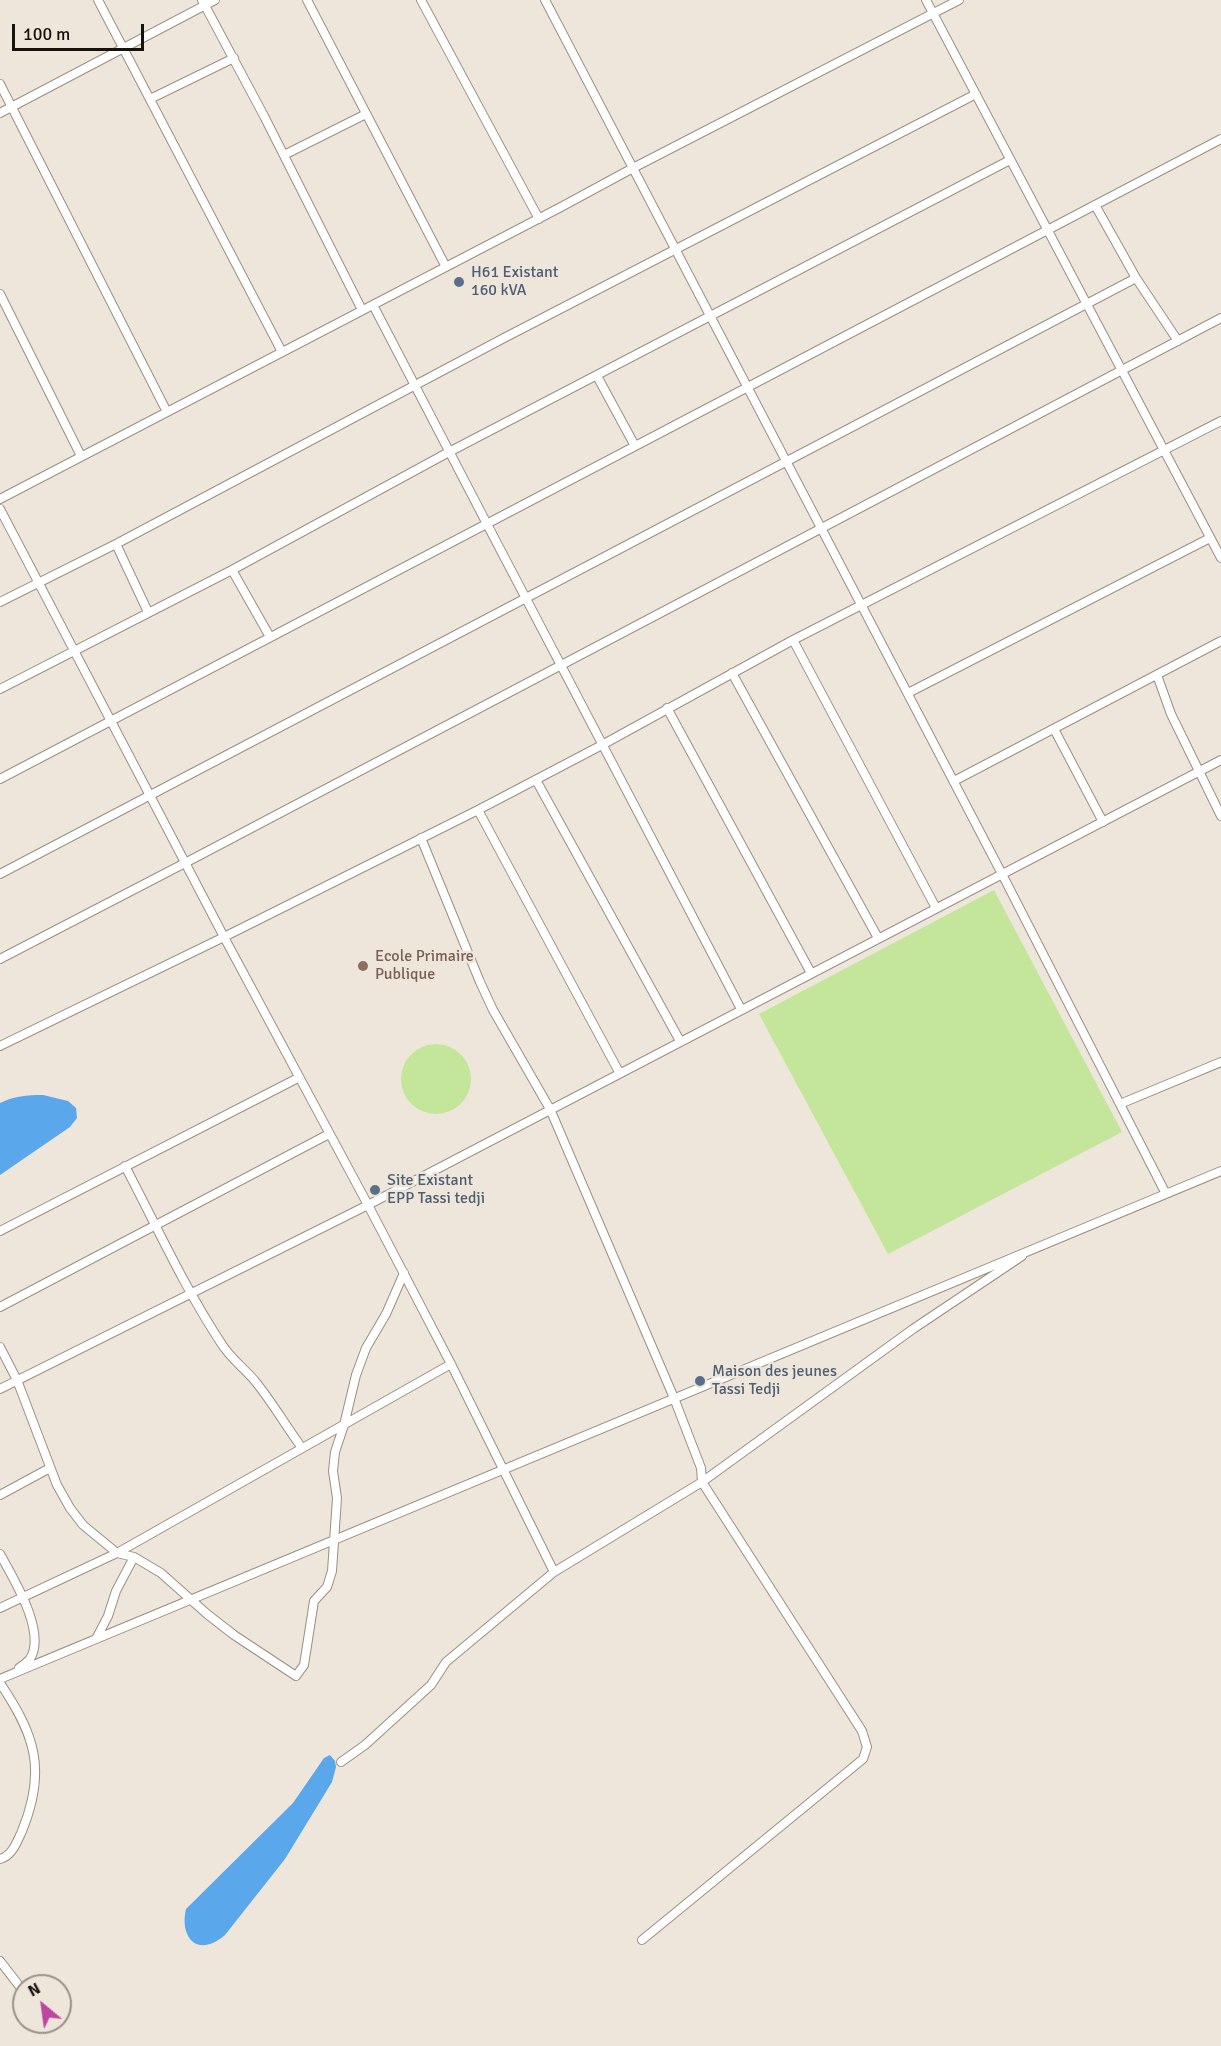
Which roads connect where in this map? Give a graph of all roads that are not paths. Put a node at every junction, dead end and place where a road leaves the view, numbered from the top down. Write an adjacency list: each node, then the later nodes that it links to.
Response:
1 (99, 0): 10 (street)
2 (215, 0): 8 (street)
3 (307, 0): 17 (street)
4 (421, 0): 23 (street)
5 (545, 0): 21 (street)
6 (926, 0): 9 (street)
7 (959, 0): 9 (street)
8 (203, 3): 10 (street); 11 (street)
9 (933, 14): 13 (street); 21 (street)
10 (124, 48): 14 (street); 15 (street)
11 (234, 58): 14 (street); 19 (street)
12 (0, 84): 15 (street)
13 (976, 94): 20 (street); 25 (street)
14 (150, 99): 35 (street)
15 (12, 106): 16 (street); 40 (street)
16 (0, 112)
17 (366, 114): 19 (street); 26 (street)
18 (1221, 139): 22 (street)
19 (284, 155): 31 (street)
20 (1010, 160): 24 (street); 32 (street)
21 (633, 168): 23 (street); 25 (street)
22 (1095, 205): 24 (street); 27 (street)
23 (539, 219): 26 (street)
24 (1047, 230): 29 (street); 39 (street)
25 (676, 249): 32 (street); 38 (street)
26 (446, 267): 30 (street)
27 (1136, 278): 29 (street); 34 (street)
28 (0, 294): 45 (street)
29 (1087, 303): 36 (street); 46 (street)
30 (374, 305): 31 (street); 38 (street)
31 (362, 310): 35 (street)
32 (711, 317): 37 (street); 39 (street)
33 (1221, 318): 34 (street)
34 (1178, 341): 36 (street)
35 (282, 352): 40 (street)
36 (1122, 370): 43 (street); 50 (street)
37 (597, 376): 42 (street); 44 (street)
38 (416, 387): 44 (street); 52 (street)
39 (748, 387): 42 (street); 46 (street)
40 (167, 412): 45 (street)
41 (1221, 422): 43 (street)
42 (635, 446): 49 (street)
43 (1164, 451): 51 (street); 58 (street)
44 (449, 452): 49 (street); 54 (street)
45 (81, 456): 47 (street)
46 (788, 461): 50 (street); 56 (street)
47 (0, 498)
48 (0, 509): 55 (street)
49 (487, 524): 56 (street); 60 (street)
50 (821, 527): 58 (street); 64 (street)
51 (1210, 538): 53 (street); 68 (street)
52 (116, 544): 55 (street); 59 (street)
53 (1221, 558)
54 (232, 570): 59 (street); 60 (street)
55 (38, 582): 57 (street); 63 (street)
56 (526, 597): 64 (street); 78 (street)
57 (0, 602)
58 (861, 604): 61 (street); 68 (street)
59 (148, 612): 63 (street)
60 (270, 637): 70 (street)
61 (793, 640): 65 (street); 86 (street)
62 (1221, 641): 66 (street)
63 (74, 651): 67 (street); 70 (street)
64 (560, 666): 72 (street); 83 (street)
65 (732, 673): 69 (street); 88 (street)
66 (1157, 675): 71 (street); 74 (street)
67 (0, 689)
68 (908, 693): 77 (street)
69 (667, 708): 72 (street); 90 (street)
70 (111, 721): 75 (street); 78 (street)
71 (1054, 729): 77 (street); 81 (street)
72 (602, 745): 76 (street); 91 (street)
73 (1221, 760): 74 (street)
74 (1199, 772): 80 (street); 81 (street)
75 (0, 779)
76 (536, 780): 79 (street); 92 (street)
77 (954, 781): 85 (street)
78 (150, 795): 83 (street); 84 (street)
79 (478, 810): 82 (street); 95 (street)
80 (1221, 816)
81 (1103, 822): 85 (street)
82 (421, 838): 87 (street); 98 (street)
83 (185, 864): 87 (street); 89 (street)
84 (0, 874)
85 (1002, 874): 86 (street); 97 (street)
86 (936, 908): 88 (street)
87 (224, 938): 93 (street); 96 (street)
88 (878, 938): 90 (street)
89 (0, 959)
90 (811, 973): 91 (street)
91 (741, 1009): 92 (street)
92 (680, 1041): 95 (street)
93 (0, 1046)
94 (1221, 1062): 97 (street)
95 (619, 1072): 98 (street)
96 (298, 1078): 99 (street); 100 (street)
97 (1120, 1104): 102 (street)
98 (550, 1109): 103 (street); 114 (street)
99 (329, 1134): 103 (street); 104 (street)
100 (125, 1166): 104 (street); 105 (street)
101 (1221, 1171): 102 (street)
102 (1166, 1194): 106 (street)
103 (368, 1204): 107 (street); 108 (street)
104 (156, 1225): 108 (street); 109 (street)
105 (0, 1231)
106 (1038, 1246): 114 (street); 119 (street)
107 (404, 1273): 111 (street); 115 (street)
108 (191, 1293): 112 (street); 116 (street)
109 (0, 1307)
110 (0, 1347): 112 (street)
111 (451, 1364): 115 (street); 118 (street)
112 (17, 1380): 113 (street); 117 (street)
113 (0, 1389)
114 (674, 1398): 118 (street); 119 (street)
115 (344, 1425): 116 (street); 121 (street)
116 (302, 1449): 122 (street)
117 (50, 1468): 120 (street); 122 (street)
118 (502, 1468): 121 (street); 125 (street)
119 (702, 1482): 125 (street); 133 (street)
120 (0, 1495)
121 (334, 1539): 127 (street); 127 (street)
122 (117, 1553): 124 (street); 126 (street)
123 (0, 1554): 126 (street)
124 (134, 1557): 127 (street); 129 (street)
125 (554, 1572): 131 (street)
126 (23, 1597): 128 (street); 130 (street)
127 (190, 1599): 129 (street)
128 (0, 1608)
129 (96, 1639): 130 (street)
130 (2, 1679): 132 (street)
131 (341, 1762)
132 (0, 1859)
133 (642, 1940)
134 (0, 1961): 135 (street)
135 (12, 1976)

